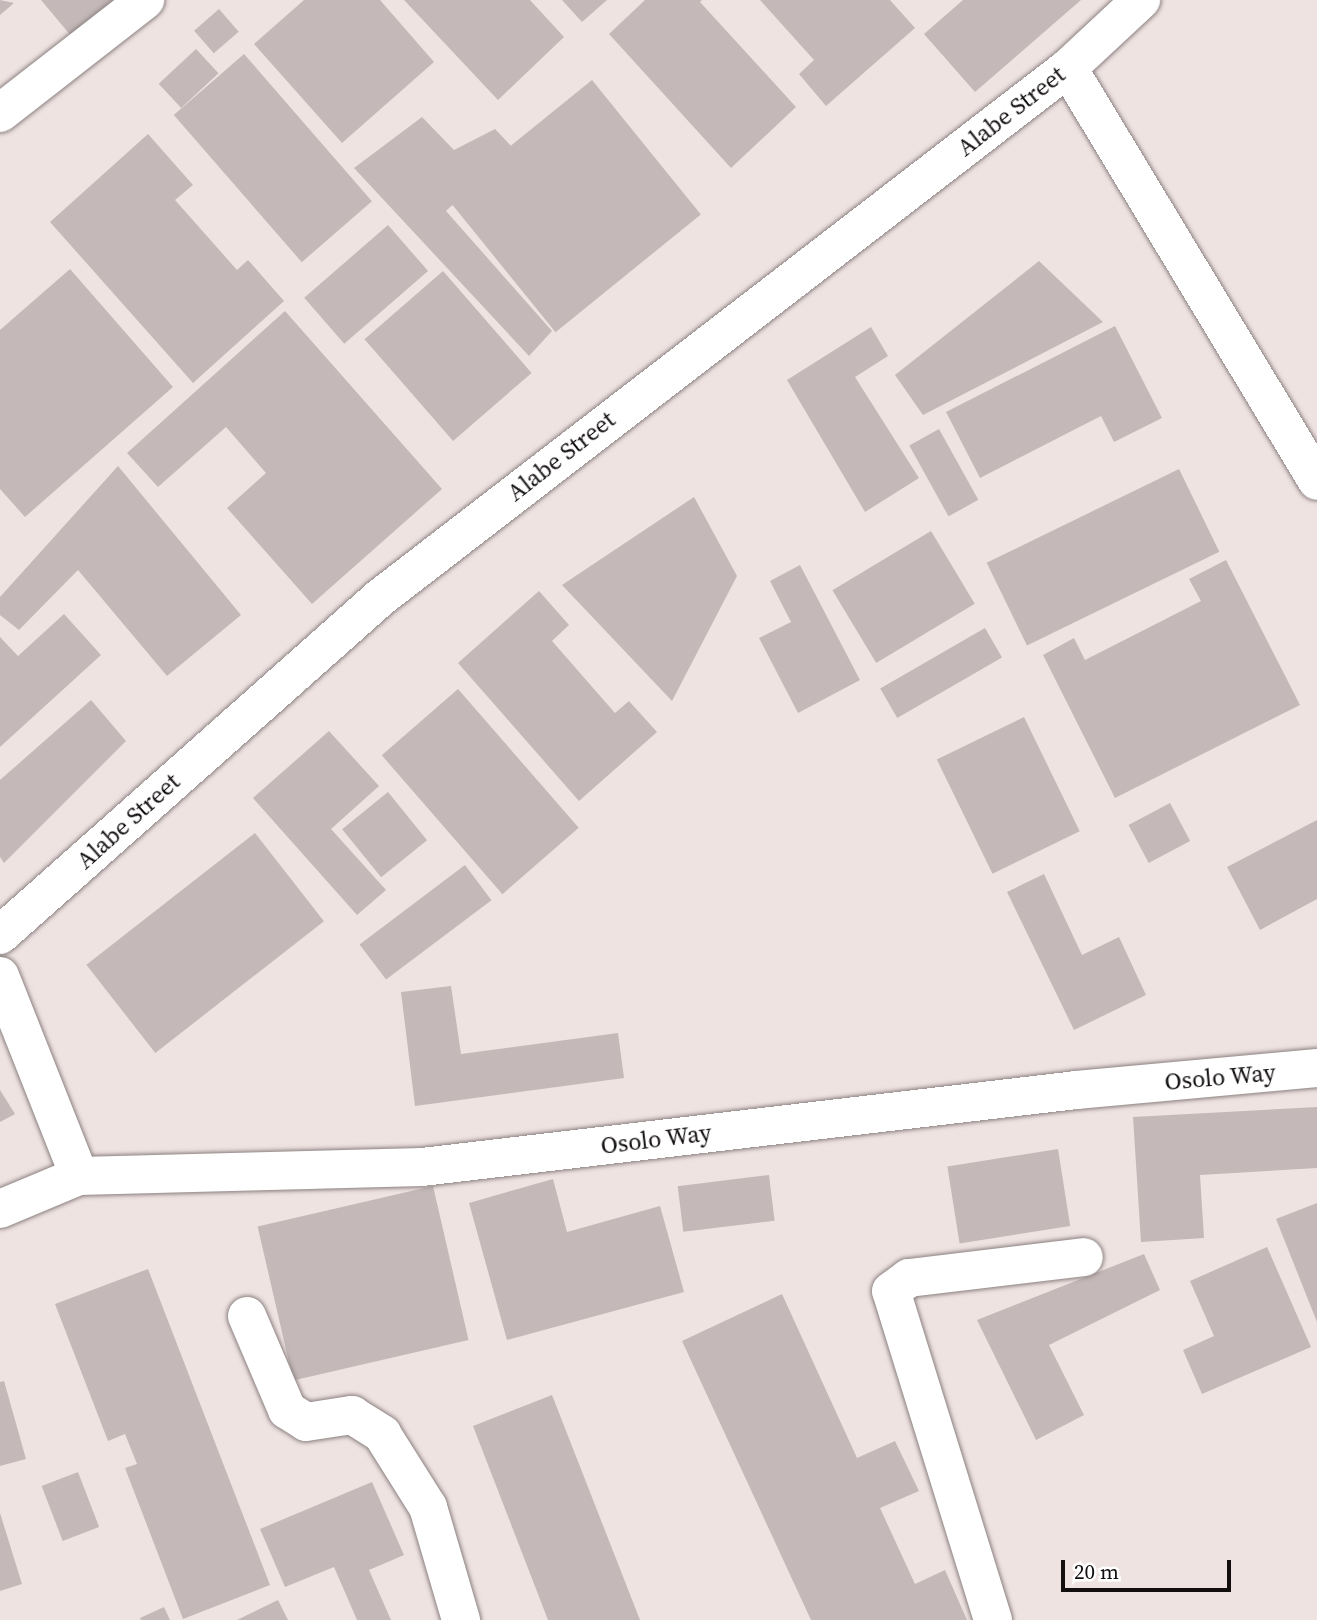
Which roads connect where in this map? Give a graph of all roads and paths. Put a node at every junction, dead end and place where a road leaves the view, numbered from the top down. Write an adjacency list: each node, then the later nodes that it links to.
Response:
1 (145, 0): 4 (street)
2 (1141, 0): 3 (street, Alabe Street)
3 (1068, 68): 5 (street); 6 (street, Alabe Street)
4 (0, 113)
5 (1317, 481)
6 (0, 935)
7 (0, 976): 9 (street)
8 (1317, 1068): 9 (street, Osolo Way)
9 (79, 1176): 10 (street, Osolo Way)
10 (0, 1209)
11 (1084, 1257): 14 (street)
12 (247, 1316): 13 (street)
13 (461, 1620)
14 (993, 1620)

